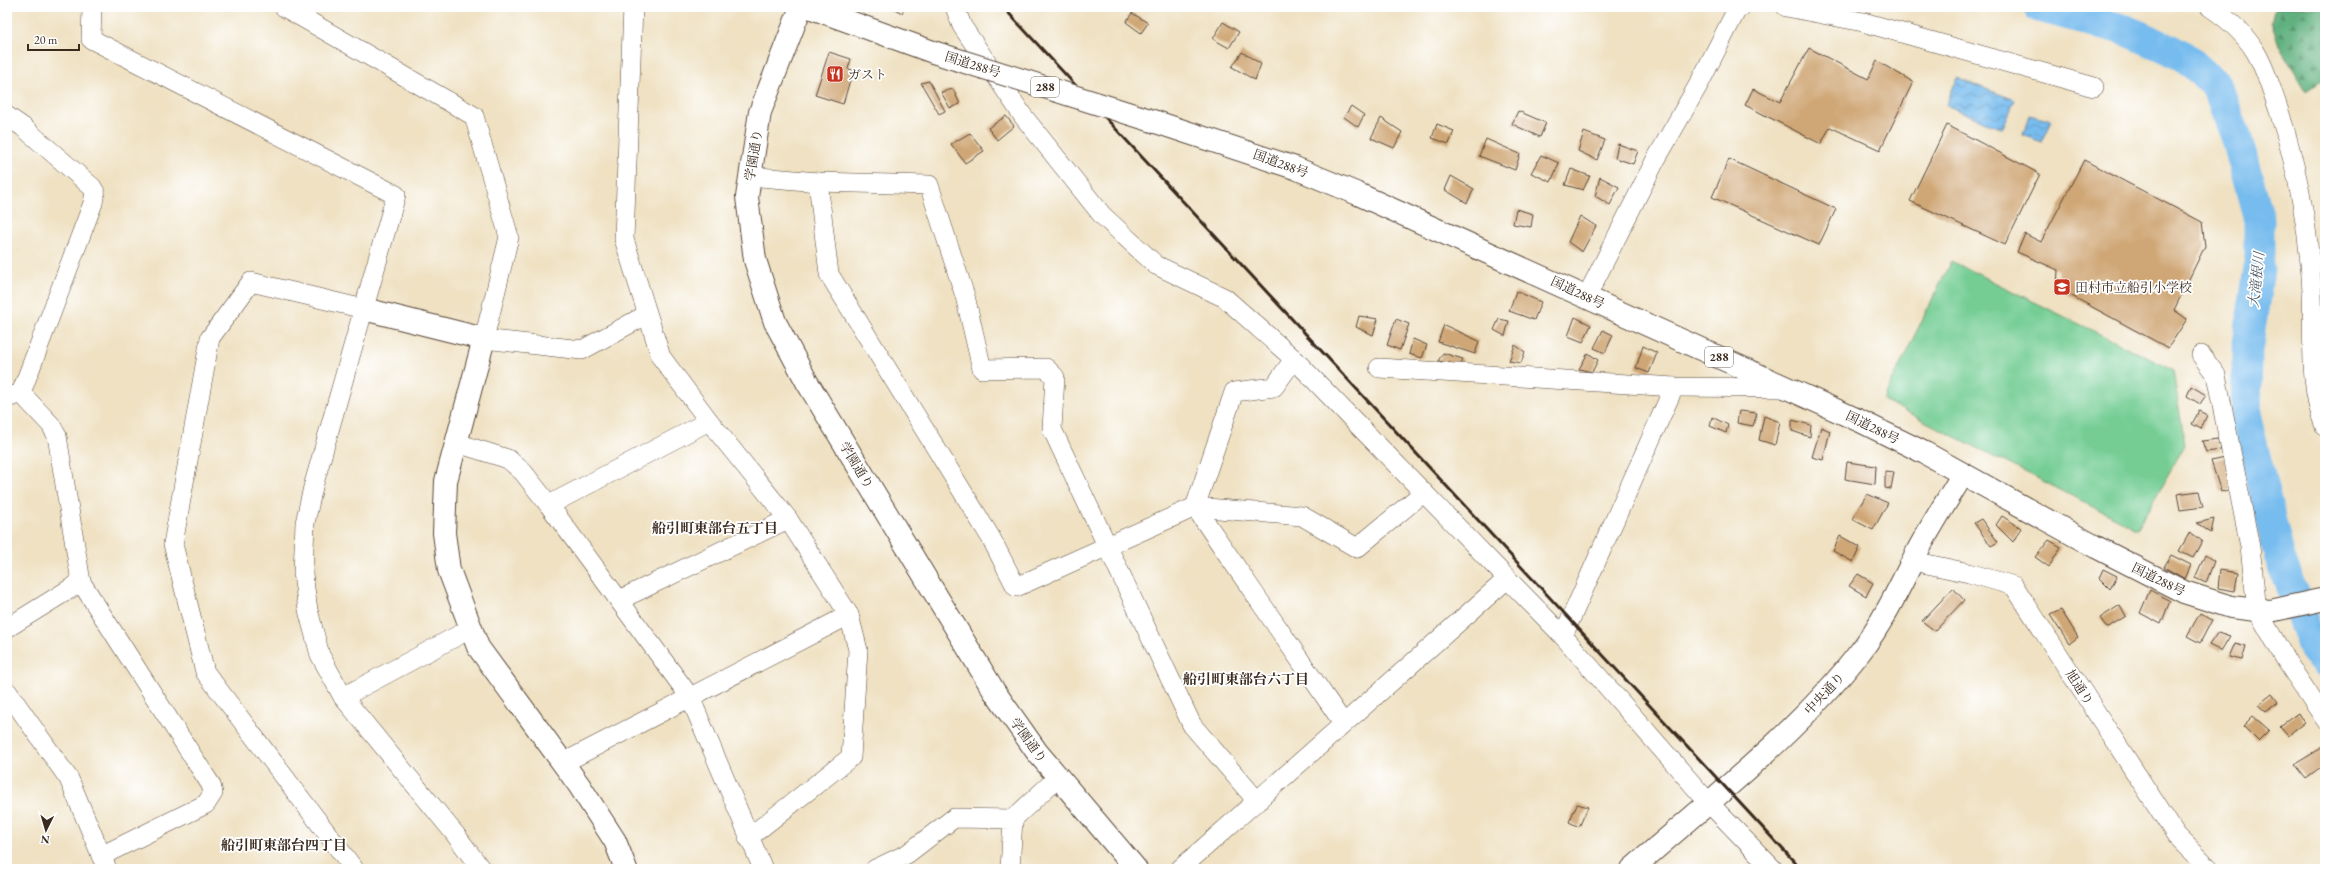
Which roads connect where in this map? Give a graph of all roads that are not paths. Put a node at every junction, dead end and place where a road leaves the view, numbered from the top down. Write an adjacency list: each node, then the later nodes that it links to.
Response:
1 (92, 7): 15 (street)
2 (284, 7): 17 (street)
3 (633, 7): 16 (street)
4 (801, 7): 12 (main road, 学園通り)
5 (809, 7): 14 (main road, 国道288号 / 288, bridge)
6 (956, 7): 19 (street)
7 (1741, 7): 14 (street)
8 (1786, 7): 10 (street)
9 (2210, 7): 25 (street)
10 (2094, 88)
11 (7, 116): 23 (street)
12 (749, 176): 13 (street); 49 (main road, 学園通り)
13 (818, 182): 32 (street); 32 (street)
14 (1587, 296): 22 (main road, 国道288号 / 288)
15 (364, 309): 17 (main road); 44 (street); 55 (street)
16 (646, 315): 17 (street); 24 (street)
17 (484, 339): 26 (main road)
18 (2201, 354): 38 (street)
19 (1294, 359): 28 (street); 30 (street)
20 (1379, 368): 21 (street)
21 (1674, 387): 22 (street); 42 (street)
22 (1788, 388): 27 (main road, 国道288号 / 288)
23 (14, 395): 35 (street)
24 (709, 421): 29 (street); 31 (street)
25 (2325, 427)
26 (458, 443): 29 (street); 41 (main road)
27 (1964, 474): 33 (main road, 中央通り); 38 (main road, 国道288号 / 288)
28 (1423, 493): 30 (street); 34 (street)
29 (549, 505): 37 (street)
30 (1195, 507): 32 (street); 47 (street)
31 (788, 519): 37 (street); 39 (street)
32 (1107, 545): 50 (street)
33 (1913, 561): 51 (main road, 中央通り); 65 (street, 旭通り)
34 (1506, 580): 42 (street); 47 (street)
35 (81, 582): 40 (street); 54 (street)
36 (2325, 599): 38 (main road, 国道288号 / 288)
37 (619, 600): 45 (street)
38 (2263, 610): 46 (street)
39 (849, 615): 45 (street); 53 (street)
40 (7, 628)
41 (470, 629): 44 (street); 48 (main road)
42 (1563, 636): 51 (street)
43 (7, 691): 54 (street)
44 (343, 697): 56 (street)
45 (690, 698): 48 (street); 53 (street)
46 (2325, 719)
47 (1343, 723): 50 (street)
48 (563, 763): 57 (main road)
49 (1057, 778): 52 (street); 61 (main road, 学園通り)
50 (1258, 802): 62 (street)
51 (1708, 802): 63 (main road, 中央通り); 64 (street)
52 (1013, 819): 59 (street); 60 (street)
53 (748, 838): 58 (street)
54 (104, 863)
55 (354, 869)
56 (481, 869)
57 (626, 869)
58 (763, 869)
59 (875, 869)
60 (1010, 869)
61 (1136, 869)
62 (1180, 869)
63 (1632, 869)
64 (1773, 869)
65 (2210, 869)

